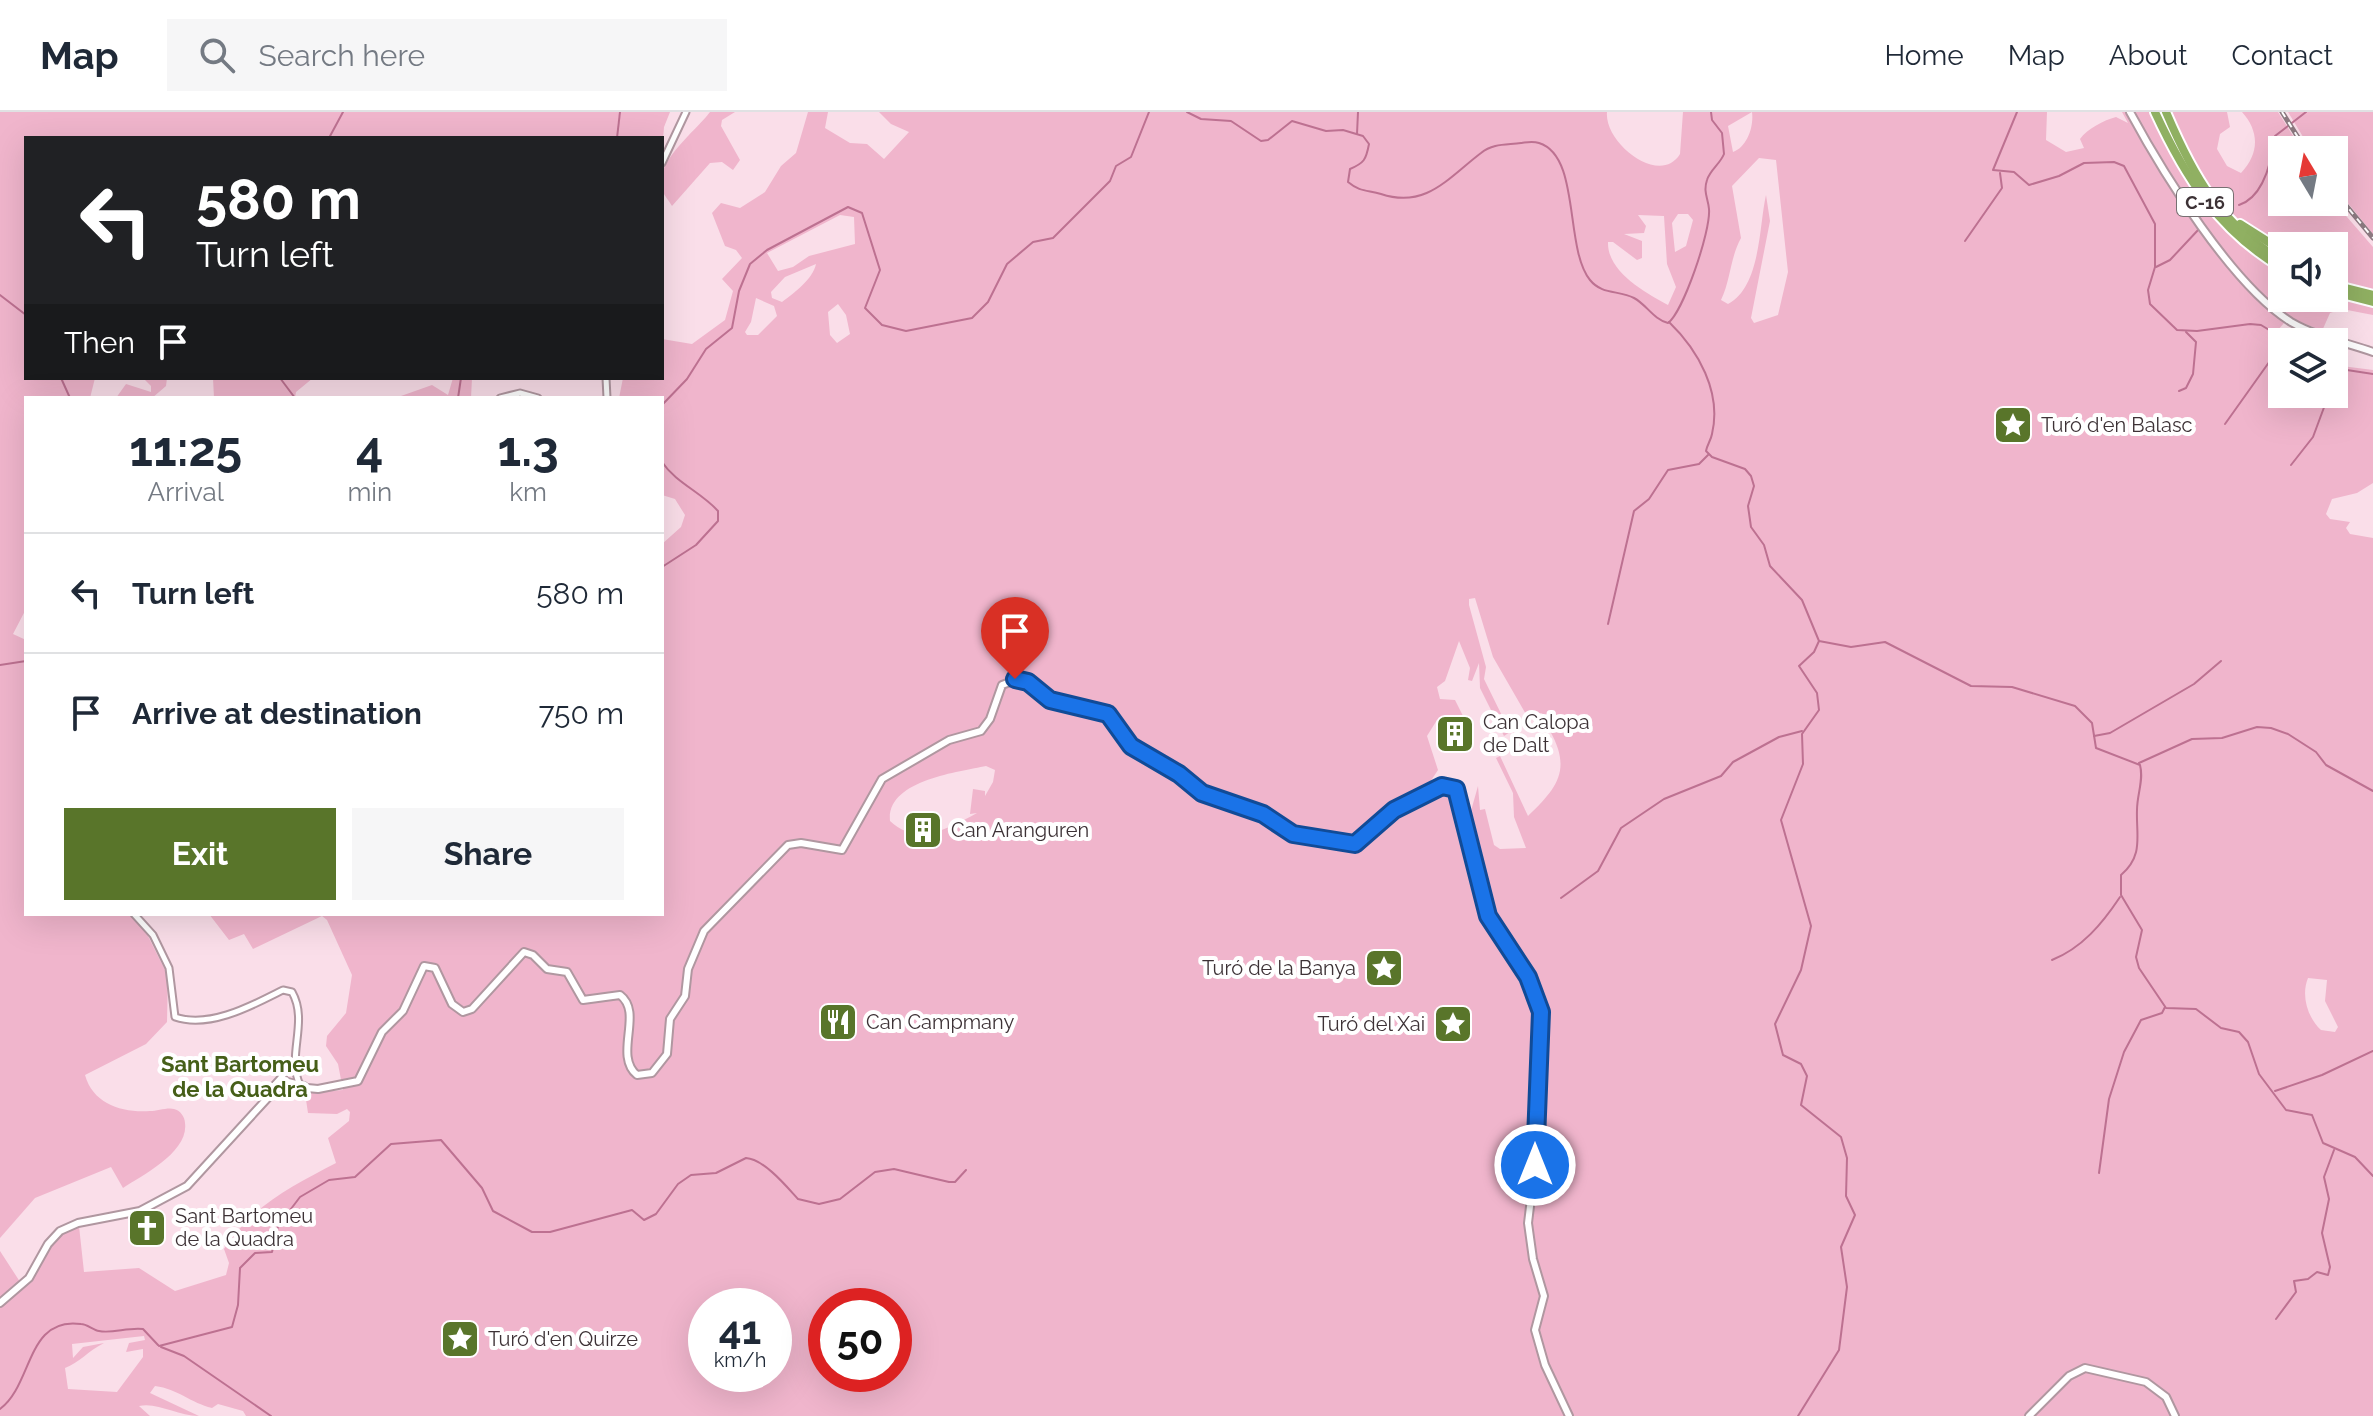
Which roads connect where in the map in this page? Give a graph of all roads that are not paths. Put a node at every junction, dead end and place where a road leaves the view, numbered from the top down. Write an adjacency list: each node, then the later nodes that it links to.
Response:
1 (686, 112): 5 (street)
2 (2130, 112): 14 (main road)
3 (2155, 112): 9 (highway, C-16)
4 (2168, 112): 6 (highway, C-16)
5 (664, 159)
6 (2222, 213): 7 (highway); 8 (highway, C-16)
7 (2268, 242)
8 (2268, 250)
9 (2268, 258)
10 (2348, 289): 11 (highway)
11 (2373, 295)
12 (2348, 296): 13 (highway)
13 (2373, 302)
14 (2373, 352)
15 (507, 396): 16 (street)
16 (530, 396)
17 (138, 916): 18 (street)
18 (295, 1066): 19 (street); 20 (street); 22 (street)
19 (287, 1072): 20 (street); 21 (street)
20 (289, 1081): 21 (street); 22 (main road); 23 (main road)
21 (276, 1086): 22 (main road); 23 (street); 24 (main road)
22 (300, 1086): 26 (main road)
23 (265, 1098): 24 (main road)
24 (256, 1113): 25 (main road)
25 (0, 1303)
26 (1569, 1416)
27 (2029, 1416): 28 (main road)
28 (2175, 1416)

